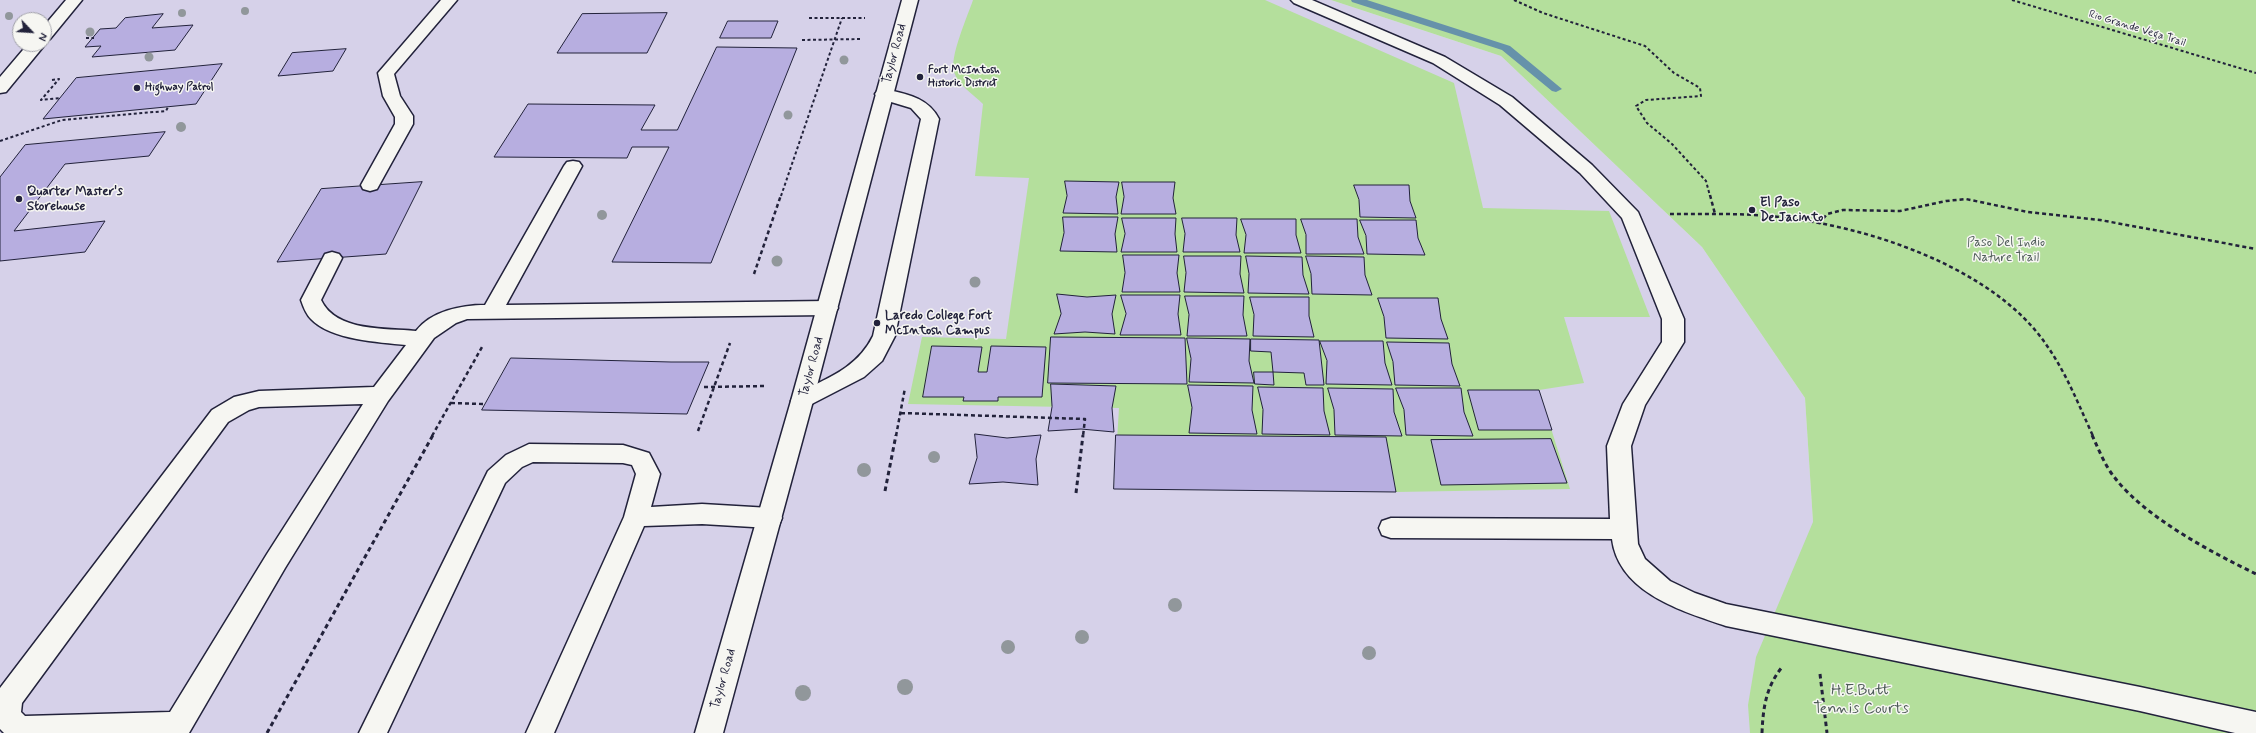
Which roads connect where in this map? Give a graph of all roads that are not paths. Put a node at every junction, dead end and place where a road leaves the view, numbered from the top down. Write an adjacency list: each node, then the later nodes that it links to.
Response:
1 (74, 0): 5 (street)
2 (449, 0): 10 (street)
3 (910, 0): 8 (street, Taylor Road)
4 (1299, 0): 20 (street)
5 (52, 26)
6 (30, 52): 7 (street)
7 (0, 88)
8 (884, 94): 12 (street, Taylor Road); 16 (street)
9 (573, 166): 13 (street)
10 (370, 186)
11 (332, 258): 14 (street)
12 (828, 308): 13 (street); 16 (street, Taylor Road)
13 (492, 311): 14 (street)
14 (422, 338): 15 (street)
15 (380, 395): 22 (street); 22 (street)
16 (802, 401): 18 (street, Taylor Road)
17 (636, 517): 18 (street); 23 (street); 24 (street)
18 (770, 518): 25 (street, Taylor Road)
19 (1391, 528): 20 (street)
20 (1623, 529): 21 (street)
21 (2256, 725)
22 (175, 729)
23 (373, 733)
24 (540, 733)
25 (709, 733)

